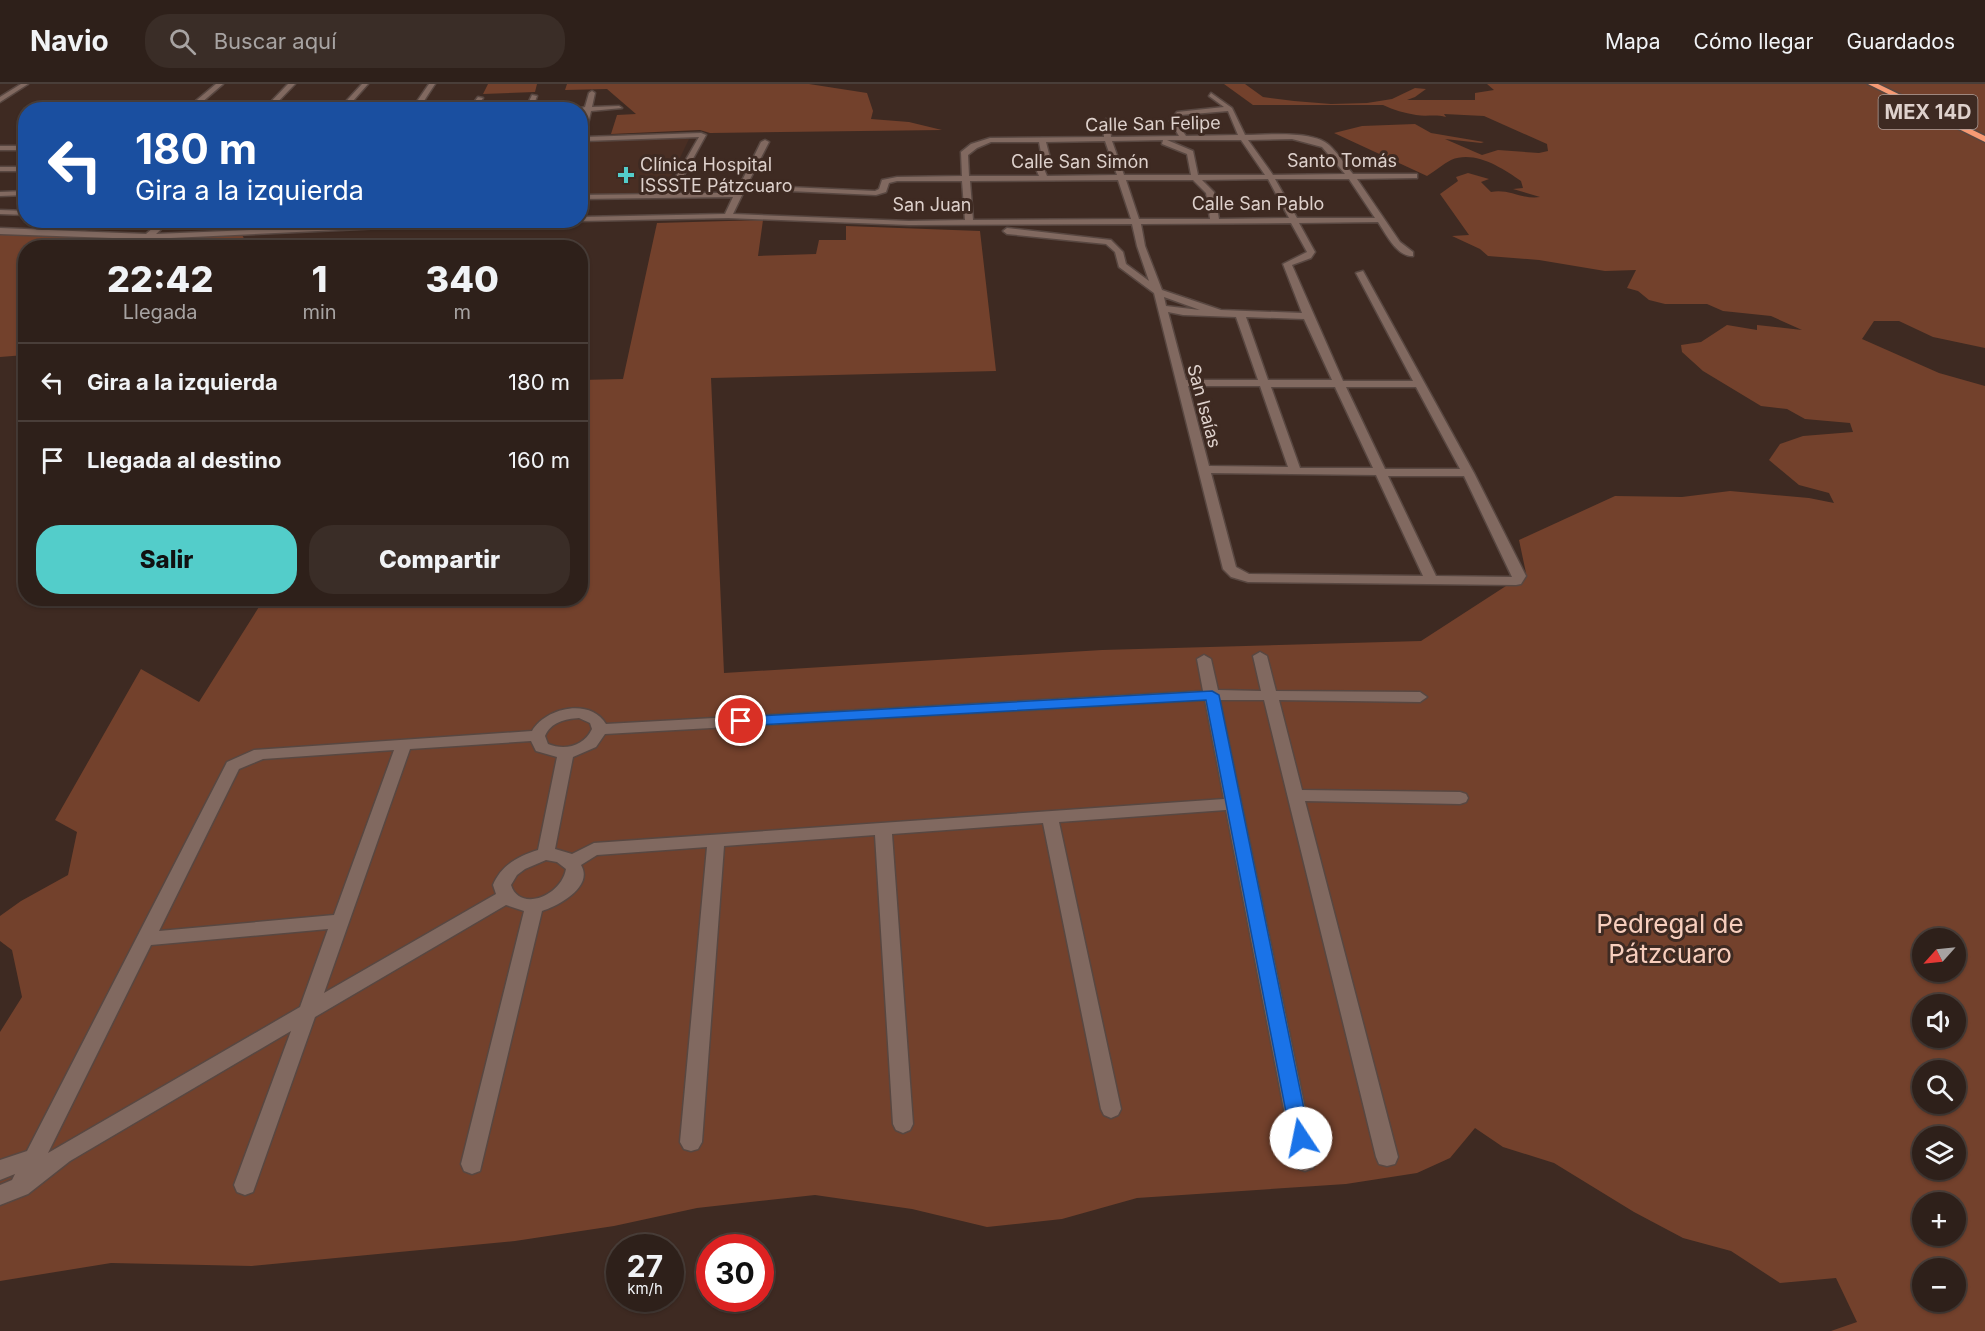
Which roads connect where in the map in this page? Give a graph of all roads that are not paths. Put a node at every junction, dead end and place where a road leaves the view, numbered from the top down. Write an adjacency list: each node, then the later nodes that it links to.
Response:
1 (25, 84): 16 (street)
2 (220, 84): 17 (street)
3 (284, 84): 11 (street)
4 (292, 84): 12 (street)
5 (364, 84): 9 (street)
6 (432, 84): 22 (street)
7 (1872, 84): 37 (highway, MEX 14D)
8 (1891, 84): 30 (highway, MEX 14D)
9 (356, 88): 20 (street); 21 (street)
10 (592, 93): 25 (street)
11 (273, 94): 12 (street); 18 (street)
12 (282, 94): 19 (street)
13 (1211, 95): 28 (street)
14 (534, 96): 24 (street)
15 (480, 98): 23 (street)
16 (0, 100)
17 (198, 102)
18 (265, 102)
19 (274, 102)
20 (340, 102)
21 (342, 102)
22 (420, 102)
23 (477, 102)
24 (531, 102)
25 (588, 106)
26 (619, 108): 27 (street)
27 (588, 109)
28 (1230, 110): 31 (street); 32 (street)
29 (1106, 121): 33 (street, San Isaías)
30 (1985, 129)
31 (1184, 138): 32 (street, Calle San Felipe); 34 (street, Calle San Felipe)
32 (1243, 138): 43 (street); 44 (street, Calle San Felipe)
33 (1108, 139): 34 (street, Calle San Felipe); 36 (street, Calle San Felipe); 46 (street, San Isaías)
34 (1153, 139): 47 (street)
35 (588, 140): 53 (street)
36 (1042, 140): 48 (street, Calle San Felipe); 49 (street)
37 (1985, 140)
38 (765, 141): 50 (street)
39 (0, 148): 40 (street)
40 (18, 148)
41 (18, 169): 42 (street)
42 (0, 170)
43 (1270, 176): 44 (street, Santo Tomás); 47 (street, Calle San Simón); 59 (street)
44 (1351, 176): 45 (street, Santo Tomás); 60 (street)
45 (1414, 176)
46 (1121, 177): 47 (street, Calle San Simón); 49 (street, Calle San Simón); 61 (street, San Isaías)
47 (1195, 177): 62 (street)
48 (965, 178): 49 (street, Calle San Simón); 50 (street, Calle San Simón); 63 (street)
49 (1044, 178)
50 (741, 191): 53 (street); 57 (street)
51 (0, 194): 52 (street)
52 (18, 194)
53 (669, 196): 54 (street)
54 (588, 197)
55 (0, 212): 56 (street)
56 (18, 213)
57 (728, 216): 58 (street, San Juan); 64 (street, San Juan)
58 (588, 219)
59 (1294, 220): 60 (street, Calle San Pablo); 62 (street, Calle San Pablo); 76 (street)
60 (1379, 220): 70 (street)
61 (1136, 221): 62 (street, Calle San Pablo); 63 (street, San Juan); 72 (street, San Isaías)
62 (1215, 221)
63 (969, 222): 64 (street, San Juan)
64 (909, 223): 72 (street)
65 (158, 228): 68 (street)
66 (312, 228): 68 (street)
67 (0, 231): 68 (street)
68 (147, 237): 69 (street)
69 (144, 240)
70 (1410, 254)
71 (1360, 273): 80 (street)
72 (1158, 292): 73 (street, San Isaías); 74 (street)
73 (1162, 308): 74 (street); 77 (street, San Isaías)
74 (1219, 313): 75 (street)
75 (1240, 314): 76 (street); 78 (street)
76 (1308, 316): 79 (street)
77 (1180, 383): 78 (street); 81 (street, San Isaías)
78 (1263, 383): 79 (street); 82 (street)
79 (1340, 383): 80 (street); 83 (street)
80 (1420, 384): 84 (street)
81 (1204, 469): 82 (street); 85 (street, San Isaías)
82 (1295, 471): 83 (street)
83 (1382, 472): 84 (street); 85 (street)
84 (1468, 472): 85 (street)
85 (1432, 582)
86 (1260, 656): 88 (street)
87 (1204, 659): 89 (street)
88 (1270, 694): 89 (street); 90 (street); 95 (street)
89 (1212, 695): 91 (street); 97 (street)
90 (1420, 697)
91 (600, 729): 92 (street); 94 (street)
92 (537, 736): 93 (street); 94 (street)
93 (404, 745): 105 (street); 106 (street)
94 (566, 753): 101 (street)
95 (1296, 795): 96 (street); 113 (street)
96 (1460, 798)
97 (1234, 804): 98 (street); 114 (street)
98 (1050, 817): 99 (street); 108 (street)
99 (883, 829): 100 (street); 109 (street)
100 (716, 841): 102 (street); 110 (street)
101 (546, 854): 102 (street); 103 (street)
102 (572, 862): 104 (street)
103 (507, 896): 104 (street); 107 (street)
104 (534, 905): 115 (street)
105 (341, 921): 106 (street); 107 (street)
106 (146, 939): 112 (street)
107 (308, 1012): 111 (street); 117 (street)
108 (1111, 1109)
109 (903, 1124)
110 (691, 1142)
111 (63, 1154): 112 (street); 118 (street)
112 (36, 1156): 116 (street); 118 (street)
113 (1387, 1157)
114 (1305, 1161)
115 (472, 1164)
116 (0, 1170)
117 (245, 1185)
118 (20, 1187): 119 (street)
119 (0, 1195)

